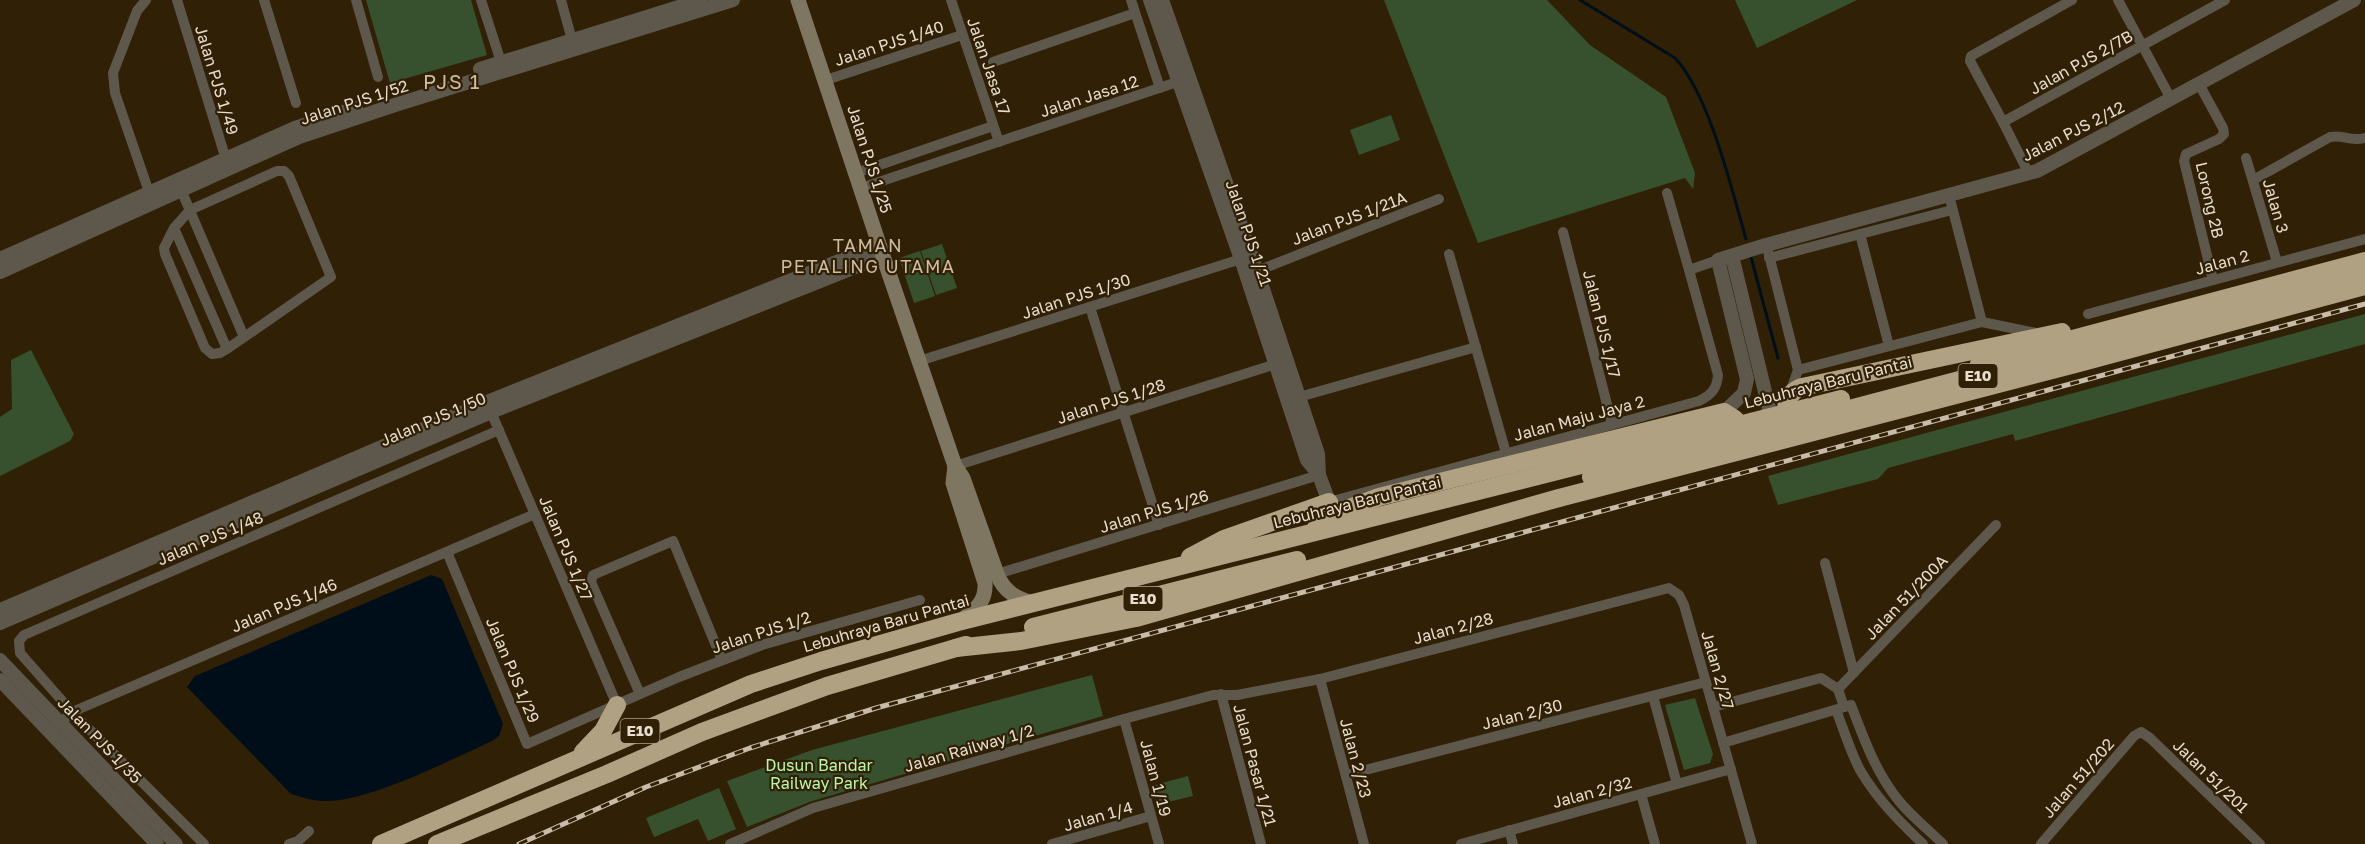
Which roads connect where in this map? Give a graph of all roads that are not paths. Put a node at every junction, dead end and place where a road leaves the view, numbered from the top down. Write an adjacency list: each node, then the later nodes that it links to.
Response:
1 (146, 0): 44 (street)
2 (177, 0): 38 (street, Jalan PJS 1/49)
3 (264, 0): 31 (street)
4 (356, 0): 25 (street)
5 (481, 0): 23 (street)
6 (561, 0): 20 (street)
7 (701, 0): 20 (street, Jalan PJS 1/52)
8 (733, 0): 20 (street, Jalan PJS 1/52)
9 (798, 0): 26 (main road, Jalan PJS 1/25)
10 (951, 0): 19 (street, Jalan Jasa 17)
11 (1131, 0): 18 (street)
12 (1150, 0): 27 (street, Jalan PJS 1/21)
13 (1162, 0): 27 (street, Jalan PJS 1/21)
14 (2072, 0): 32 (street)
15 (2118, 0): 21 (street)
16 (2225, 0): 21 (street, Jalan PJS 2/7B)
17 (2354, 0): 28 (street, Jalan PJS 2/12)
18 (1135, 13): 24 (street); 29 (street)
19 (962, 35): 26 (street, Jalan PJS 1/40); 33 (street, Jalan Jasa 17)
20 (573, 45): 22 (street, Jalan PJS 1/52)
21 (2141, 46): 30 (street); 32 (street, Jalan PJS 2/7B)
22 (558, 49): 23 (street, Jalan PJS 1/52); 34 (street, Jalan PJS 1/52)
23 (501, 62): 34 (street, Jalan PJS 1/52)
24 (993, 62)
25 (378, 77)
26 (825, 80): 39 (main road, Jalan PJS 1/25)
27 (1184, 80): 29 (street, Jalan Jasa 12); 60 (street, Jalan PJS 1/21); 65 (street, Jalan PJS 1/21)
28 (2199, 84): 30 (street, Jalan PJS 2/12); 67 (street, Lorong 2B)
29 (1160, 88): 36 (street, Jalan Jasa 12)
30 (2170, 99): 40 (street, Jalan PJS 2/12)
31 (296, 103)
32 (2003, 122): 40 (street)
33 (993, 126): 36 (street, Jalan Jasa 17); 39 (street)
34 (297, 133): 38 (street, Jalan PJS 1/52)
35 (2365, 138): 41 (street)
36 (999, 142): 43 (street, Jalan Jasa 12)
37 (2246, 158): 41 (street, Jalan 3)
38 (226, 163): 42 (street, Jalan PJS 1/52)
39 (856, 173): 43 (main road, Jalan PJS 1/25)
40 (2029, 174): 46 (street, Jalan PJS 2/12)
41 (2253, 180): 62 (street, Jalan 3)
42 (179, 184): 44 (street, Jalan PJS 1/52); 48 (street); 57 (street, Jalan PJS 1/52)
43 (861, 188): 54 (main road, Jalan PJS 1/25)
44 (149, 192): 57 (street, Jalan PJS 1/52)
45 (1667, 193): 63 (street, Jalan Maju Jaya 2)
46 (1948, 195): 49 (street); 55 (street, Jalan PJS 2/12)
47 (1439, 199): 65 (street, Jalan PJS 1/21A)
48 (190, 210): 50 (street); 74 (street); 74 (street)
49 (1952, 210): 52 (street); 71 (street)
50 (174, 228): 77 (street); 77 (street)
51 (1563, 232): 86 (street, Jalan PJS 1/17)
52 (1860, 234): 55 (street); 75 (street)
53 (2365, 238): 62 (street, Jalan 2)
54 (881, 251): 78 (main road, Jalan PJS 1/25); 83 (street, Jalan PJS 1/50)
55 (1768, 252): 58 (street, Jalan PJS 2/12); 80 (street)
56 (1449, 254): 76 (street)
57 (21, 256): 59 (street, Jalan PJS 1/52); 64 (street, Jalan PJS 1/52)
58 (1725, 258): 63 (street); 85 (street); 90 (street)
59 (0, 259)
60 (1241, 259): 65 (street, Jalan PJS 1/21); 69 (street, Jalan PJS 1/30)
61 (2365, 261): 72 (highway, Lebuhraya Baru Pantai / E10)
62 (2277, 262): 67 (street, Jalan 2)
63 (1689, 270): 86 (street, Jalan Maju Jaya 2)
64 (0, 272)
65 (1252, 273): 79 (street, Jalan PJS 1/21); 82 (street, Jalan PJS 1/21)
66 (2365, 273): 110 (highway, Lebuhraya Baru Pantai / E10, bridge)
67 (2213, 280): 70 (street, Jalan 2)
68 (2365, 286): 88 (highway)
69 (1090, 307): 78 (street, Jalan PJS 1/30); 84 (street)
70 (2088, 314)
71 (1982, 322): 73 (street); 75 (street)
72 (2105, 331): 73 (highway); 99 (highway, Lebuhraya Baru Pantai / E10, bridge)
73 (2043, 334): 81 (highway)
74 (244, 337): 77 (street)
75 (1889, 346): 80 (street)
76 (1476, 347): 82 (street); 89 (street)
77 (227, 348)
78 (919, 361): 91 (main road, Jalan PJS 1/25)
79 (1276, 364): 84 (street, Jalan PJS 1/28); 92 (street, Jalan PJS 1/21)
80 (1798, 370): 81 (street)
81 (1789, 393): 88 (highway)
82 (1299, 397): 92 (street, Jalan PJS 1/21)
83 (489, 407): 87 (street, Jalan PJS 1/27); 93 (street, Jalan PJS 1/50)
84 (1123, 412): 91 (street, Jalan PJS 1/28); 97 (street)
85 (1724, 412): 90 (highway); 99 (highway)
86 (1612, 424): 89 (street, Jalan Maju Jaya 2)
87 (499, 430): 95 (street, Jalan PJS 1/27); 96 (street, Jalan PJS 1/48)
88 (1818, 430): 90 (highway)
89 (1506, 453): 94 (street, Jalan Maju Jaya 2)
90 (1718, 456): 110 (highway)
91 (955, 466): 103 (main road, Jalan PJS 1/25); 109 (main road, Jalan PJS 1/25)
92 (1319, 475): 94 (street, Jalan PJS 1/21); 97 (street, Jalan PJS 1/26)
93 (289, 492): 96 (street); 107 (street, Jalan PJS 1/50); 108 (street, Jalan PJS 1/50)
94 (1329, 502): 102 (highway)
95 (535, 514): 100 (street, Jalan PJS 1/46); 121 (street, Jalan PJS 1/27)
96 (300, 516): 124 (street, Jalan PJS 1/48)
97 (1159, 525): 103 (street, Jalan PJS 1/26)
98 (1996, 525): 113 (street, Jalan 51/200A)
99 (1305, 536): 102 (highway, Lebuhraya Baru Pantai / E10)
100 (447, 552): 121 (street, Jalan PJS 1/29); 124 (street, Jalan PJS 1/46)
101 (1824, 563): 113 (street)
102 (1164, 570): 105 (highway, Lebuhraya Baru Pantai / E10)
103 (998, 574): 105 (main road, Jalan PJS 1/25)
104 (920, 600): 112 (street, Jalan PJS 1/2)
105 (1034, 603): 109 (highway, Lebuhraya Baru Pantai / E10)
106 (1684, 605): 114 (street, Jalan 2/28); 116 (street, Jalan 2/27)
107 (0, 610)
108 (0, 622)
109 (958, 622): 129 (highway, Lebuhraya Baru Pantai / E10)
110 (956, 648): 143 (highway, Lebuhraya Baru Pantai / E10)
111 (0, 660): 126 (street, Jalan PJS 1/35)
112 (722, 660): 118 (street, Jalan PJS 1/2); 118 (street)
113 (1854, 673): 117 (street, Jalan 51/200A)
114 (1320, 679): 119 (street, Jalan 2/28); 131 (street, Jalan 2/23)
115 (0, 680): 126 (street, Jalan PJS 1/35)
116 (1706, 682): 120 (street, Jalan 2/30); 122 (street, Jalan 2/27)
117 (1838, 689): 122 (street); 123 (street)
118 (640, 694): 121 (street, Jalan PJS 1/2)
119 (1221, 694): 125 (street, Jalan Railway 1/2); 147 (street, Jalan Pasar 1/21)
120 (1653, 696): 131 (street, Jalan 2/30); 132 (street)
121 (616, 705): 129 (highway)
122 (1713, 708): 128 (street, Jalan 2/27)
123 (1843, 708): 128 (street); 152 (street); 153 (street)
124 (72, 712): 126 (street, Jalan PJS 1/46); 140 (street)
125 (1124, 719): 134 (street, Jalan 1/19); 144 (street, Jalan Railway 1/2)
126 (56, 728): 138 (street, Jalan PJS 1/35); 139 (street, Jalan PJS 1/35)
127 (2139, 732): 154 (street, Jalan 51/202); 155 (street, Jalan 51/201)
128 (1723, 743): 130 (street, Jalan 2/27)
129 (577, 758): 142 (highway, Lebuhraya Baru Pantai / E10)
130 (1731, 769): 132 (street, Jalan 2/32); 137 (street, Jalan 2/27)
131 (1346, 776): 148 (street, Jalan 2/23)
132 (1677, 784): 133 (street, Jalan 2/32)
133 (1641, 794): 136 (street, Jalan 2/32); 151 (street)
134 (1151, 816): 145 (street, Jalan 1/4); 146 (street, Jalan 1/19)
135 (309, 831): 141 (street)
136 (1509, 831): 149 (street, Jalan 2/32); 150 (street)
137 (1753, 842)
138 (157, 844)
139 (176, 844)
140 (204, 844)
141 (290, 844)
142 (381, 844)
143 (438, 844)
144 (730, 844)
145 (1052, 844)
146 (1159, 844)
147 (1261, 844)
148 (1364, 844)
149 (1461, 844)
150 (1513, 844)
151 (1655, 844)
152 (1923, 844)
153 (1943, 844)
154 (2041, 844)
155 (2260, 844)

